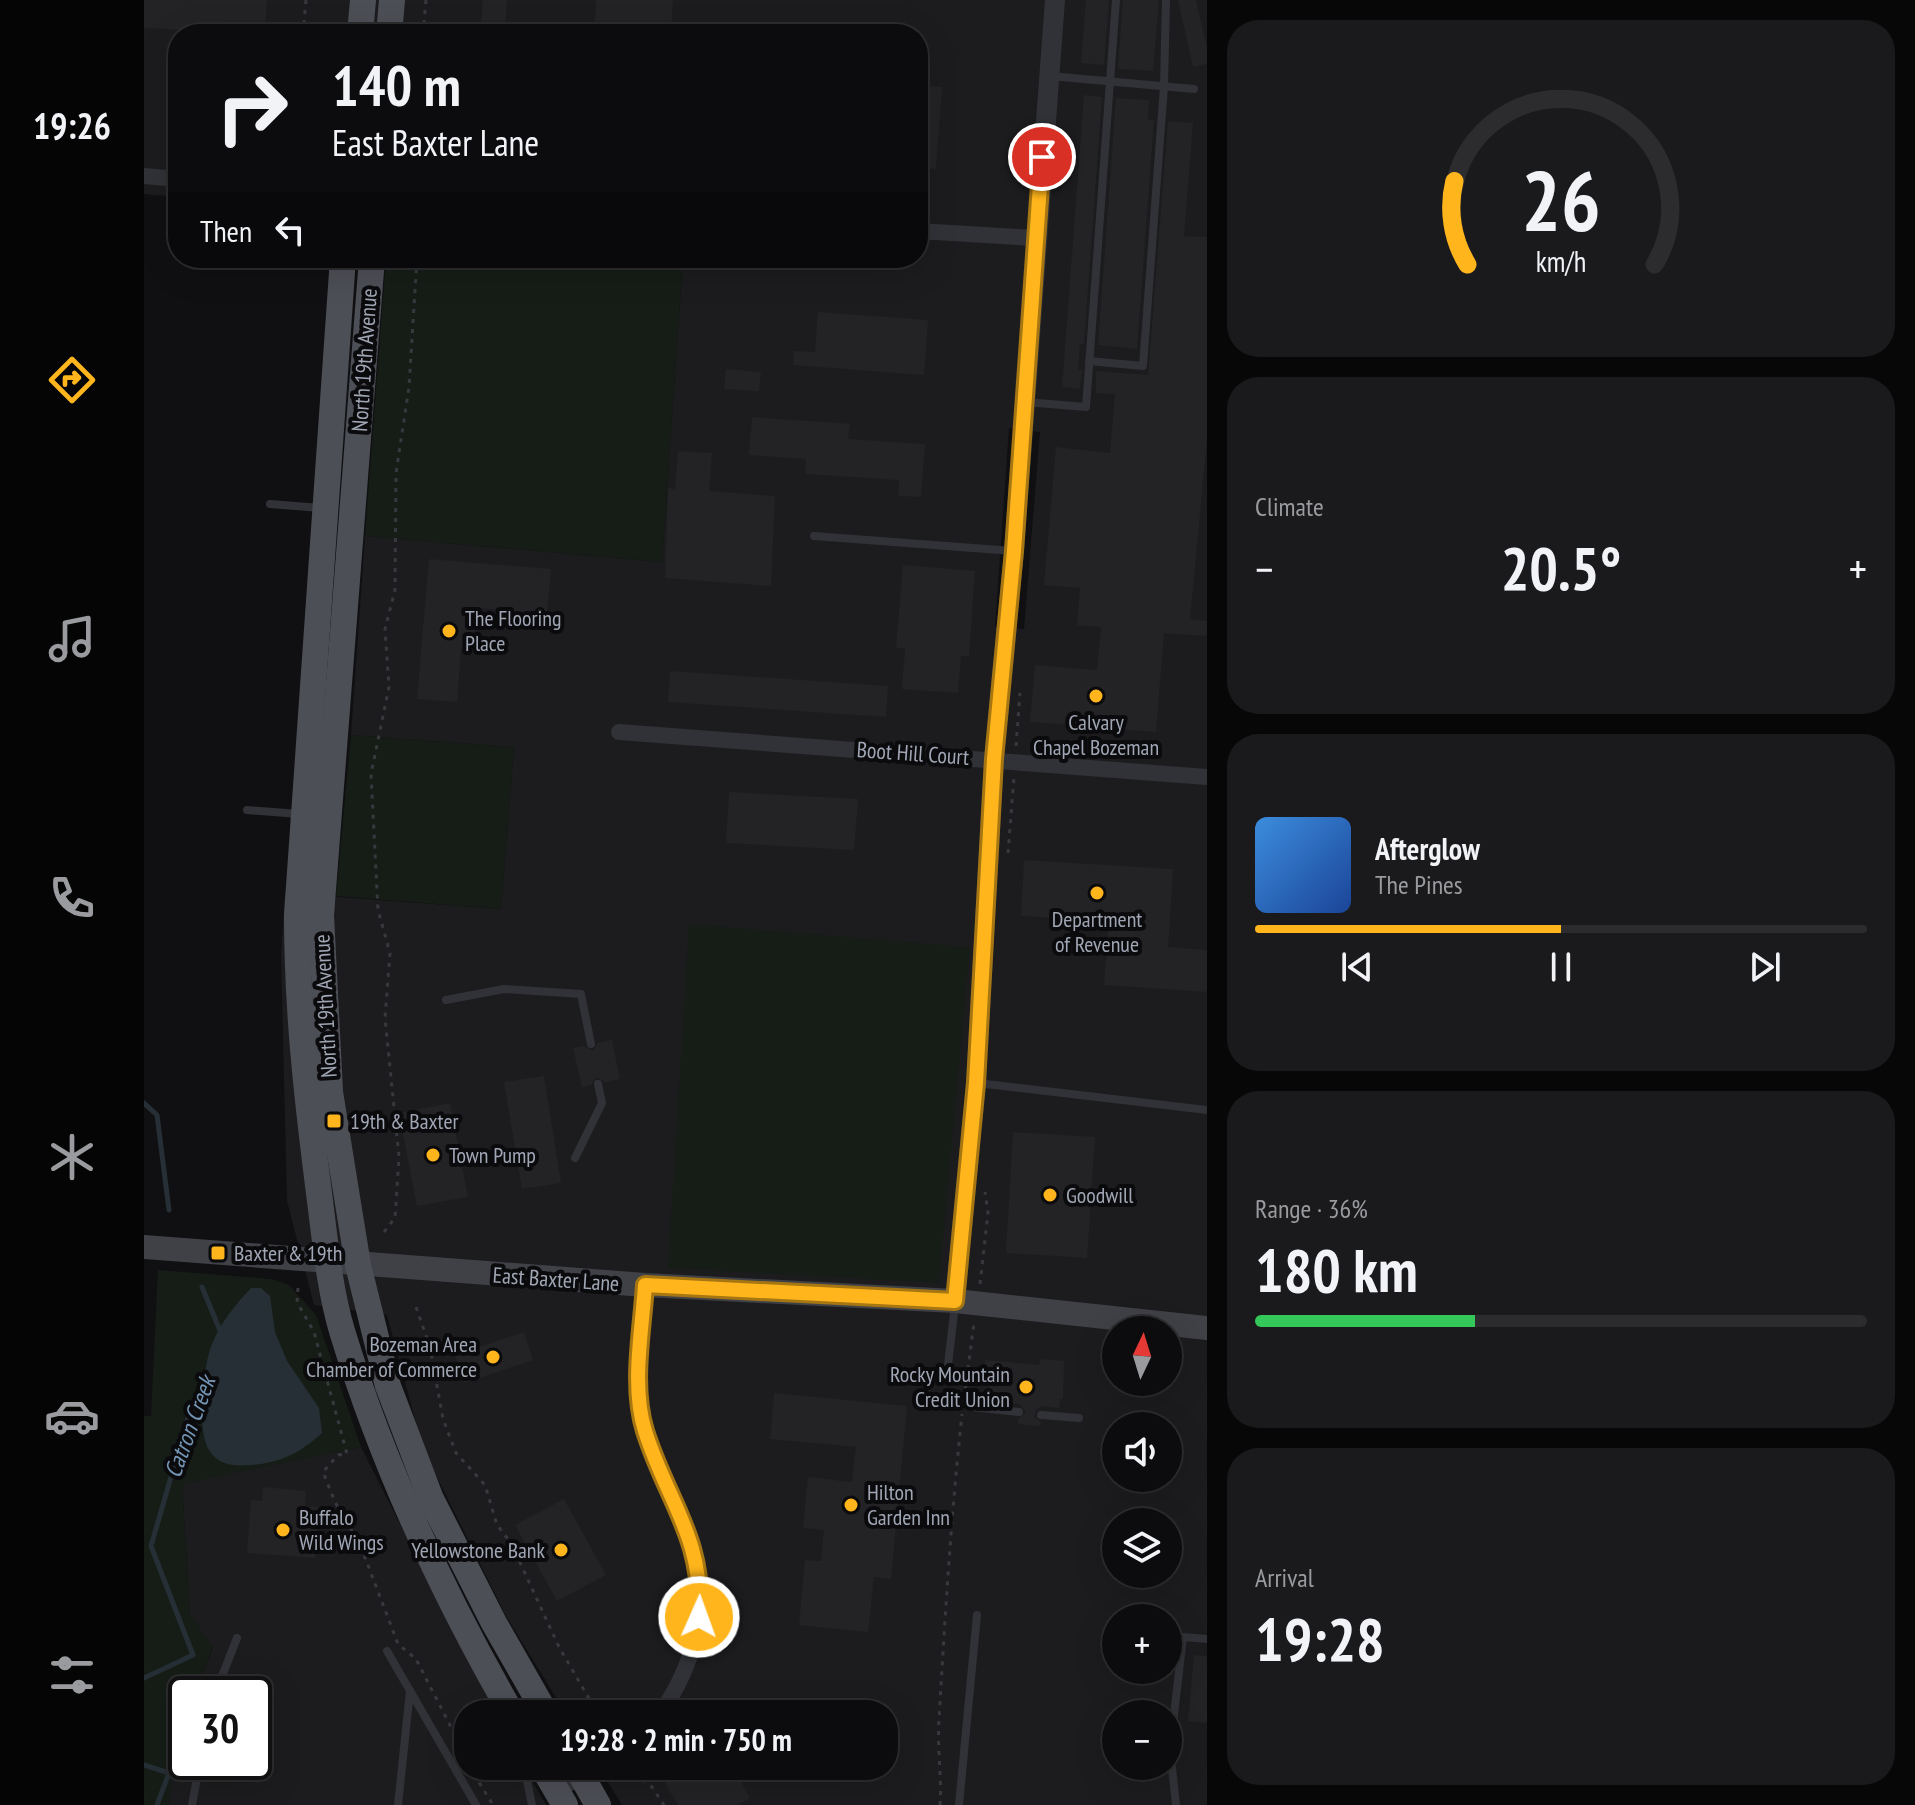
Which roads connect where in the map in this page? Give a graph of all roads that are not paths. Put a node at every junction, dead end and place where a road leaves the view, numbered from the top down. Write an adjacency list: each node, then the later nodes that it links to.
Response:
1 (363, 0): 6 (main road)
2 (392, 0): 7 (main road)
3 (1055, 0): 8 (street)
4 (1116, 0): 9 (lane)
5 (1166, 0): 10 (lane)
6 (361, 24)
7 (390, 24)
8 (1049, 76): 9 (lane); 15 (street)
9 (1110, 81): 10 (lane); 18 (lane)
10 (1164, 86): 11 (lane); 18 (lane)
11 (1194, 89)
12 (144, 176): 13 (street)
13 (168, 178)
14 (928, 232): 15 (street)
15 (1035, 238): 19 (street)
16 (342, 268): 21 (main road, North 19th Avenue)
17 (371, 268): 37 (main road, North 19th Avenue)
18 (1089, 361): 19 (lane)
19 (1024, 402): 23 (street)
20 (270, 504): 21 (lane)
21 (326, 508): 28 (main road, North 19th Avenue)
22 (814, 536): 23 (lane)
23 (1014, 551): 25 (street)
24 (619, 732): 25 (street, Boot Hill Court)
25 (994, 759): 26 (street, Boot Hill Court); 31 (street)
26 (1207, 777)
27 (247, 810): 28 (lane)
28 (304, 814): 36 (main road, North 19th Avenue)
29 (446, 1000): 30 (lane)
30 (591, 1044)
31 (976, 1083): 33 (lane); 39 (street)
32 (598, 1084): 34 (lane)
33 (1207, 1110)
34 (575, 1158)
35 (144, 1247): 36 (main road, East Baxter Lane)
36 (328, 1263): 37 (main road, East Baxter Lane); 52 (main road, North 19th Avenue)
37 (358, 1265): 38 (main road, East Baxter Lane); 53 (main road, North 19th Avenue)
38 (645, 1285): 39 (main road, East Baxter Lane); 54 (street)
39 (955, 1301): 40 (main road, East Baxter Lane); 41 (lane)
40 (1207, 1328)
41 (947, 1374)
42 (972, 1407): 43 (lane)
43 (1019, 1412)
44 (1041, 1415): 45 (lane)
45 (1079, 1418)
46 (977, 1615): 66 (lane)
47 (237, 1638): 50 (lane)
48 (1207, 1639): 67 (lane)
49 (387, 1651): 51 (lane)
50 (222, 1676)
51 (410, 1691): 62 (lane); 63 (lane)
52 (504, 1700)
53 (538, 1700)
54 (669, 1700)
55 (197, 1780): 61 (lane)
56 (527, 1780): 64 (lane)
57 (550, 1780): 60 (main road)
58 (576, 1780): 60 (street)
59 (589, 1780): 65 (main road)
60 (561, 1798)
61 (192, 1805)
62 (398, 1805)
63 (476, 1805)
64 (532, 1805)
65 (598, 1805)
66 (959, 1805)
67 (1176, 1805)

